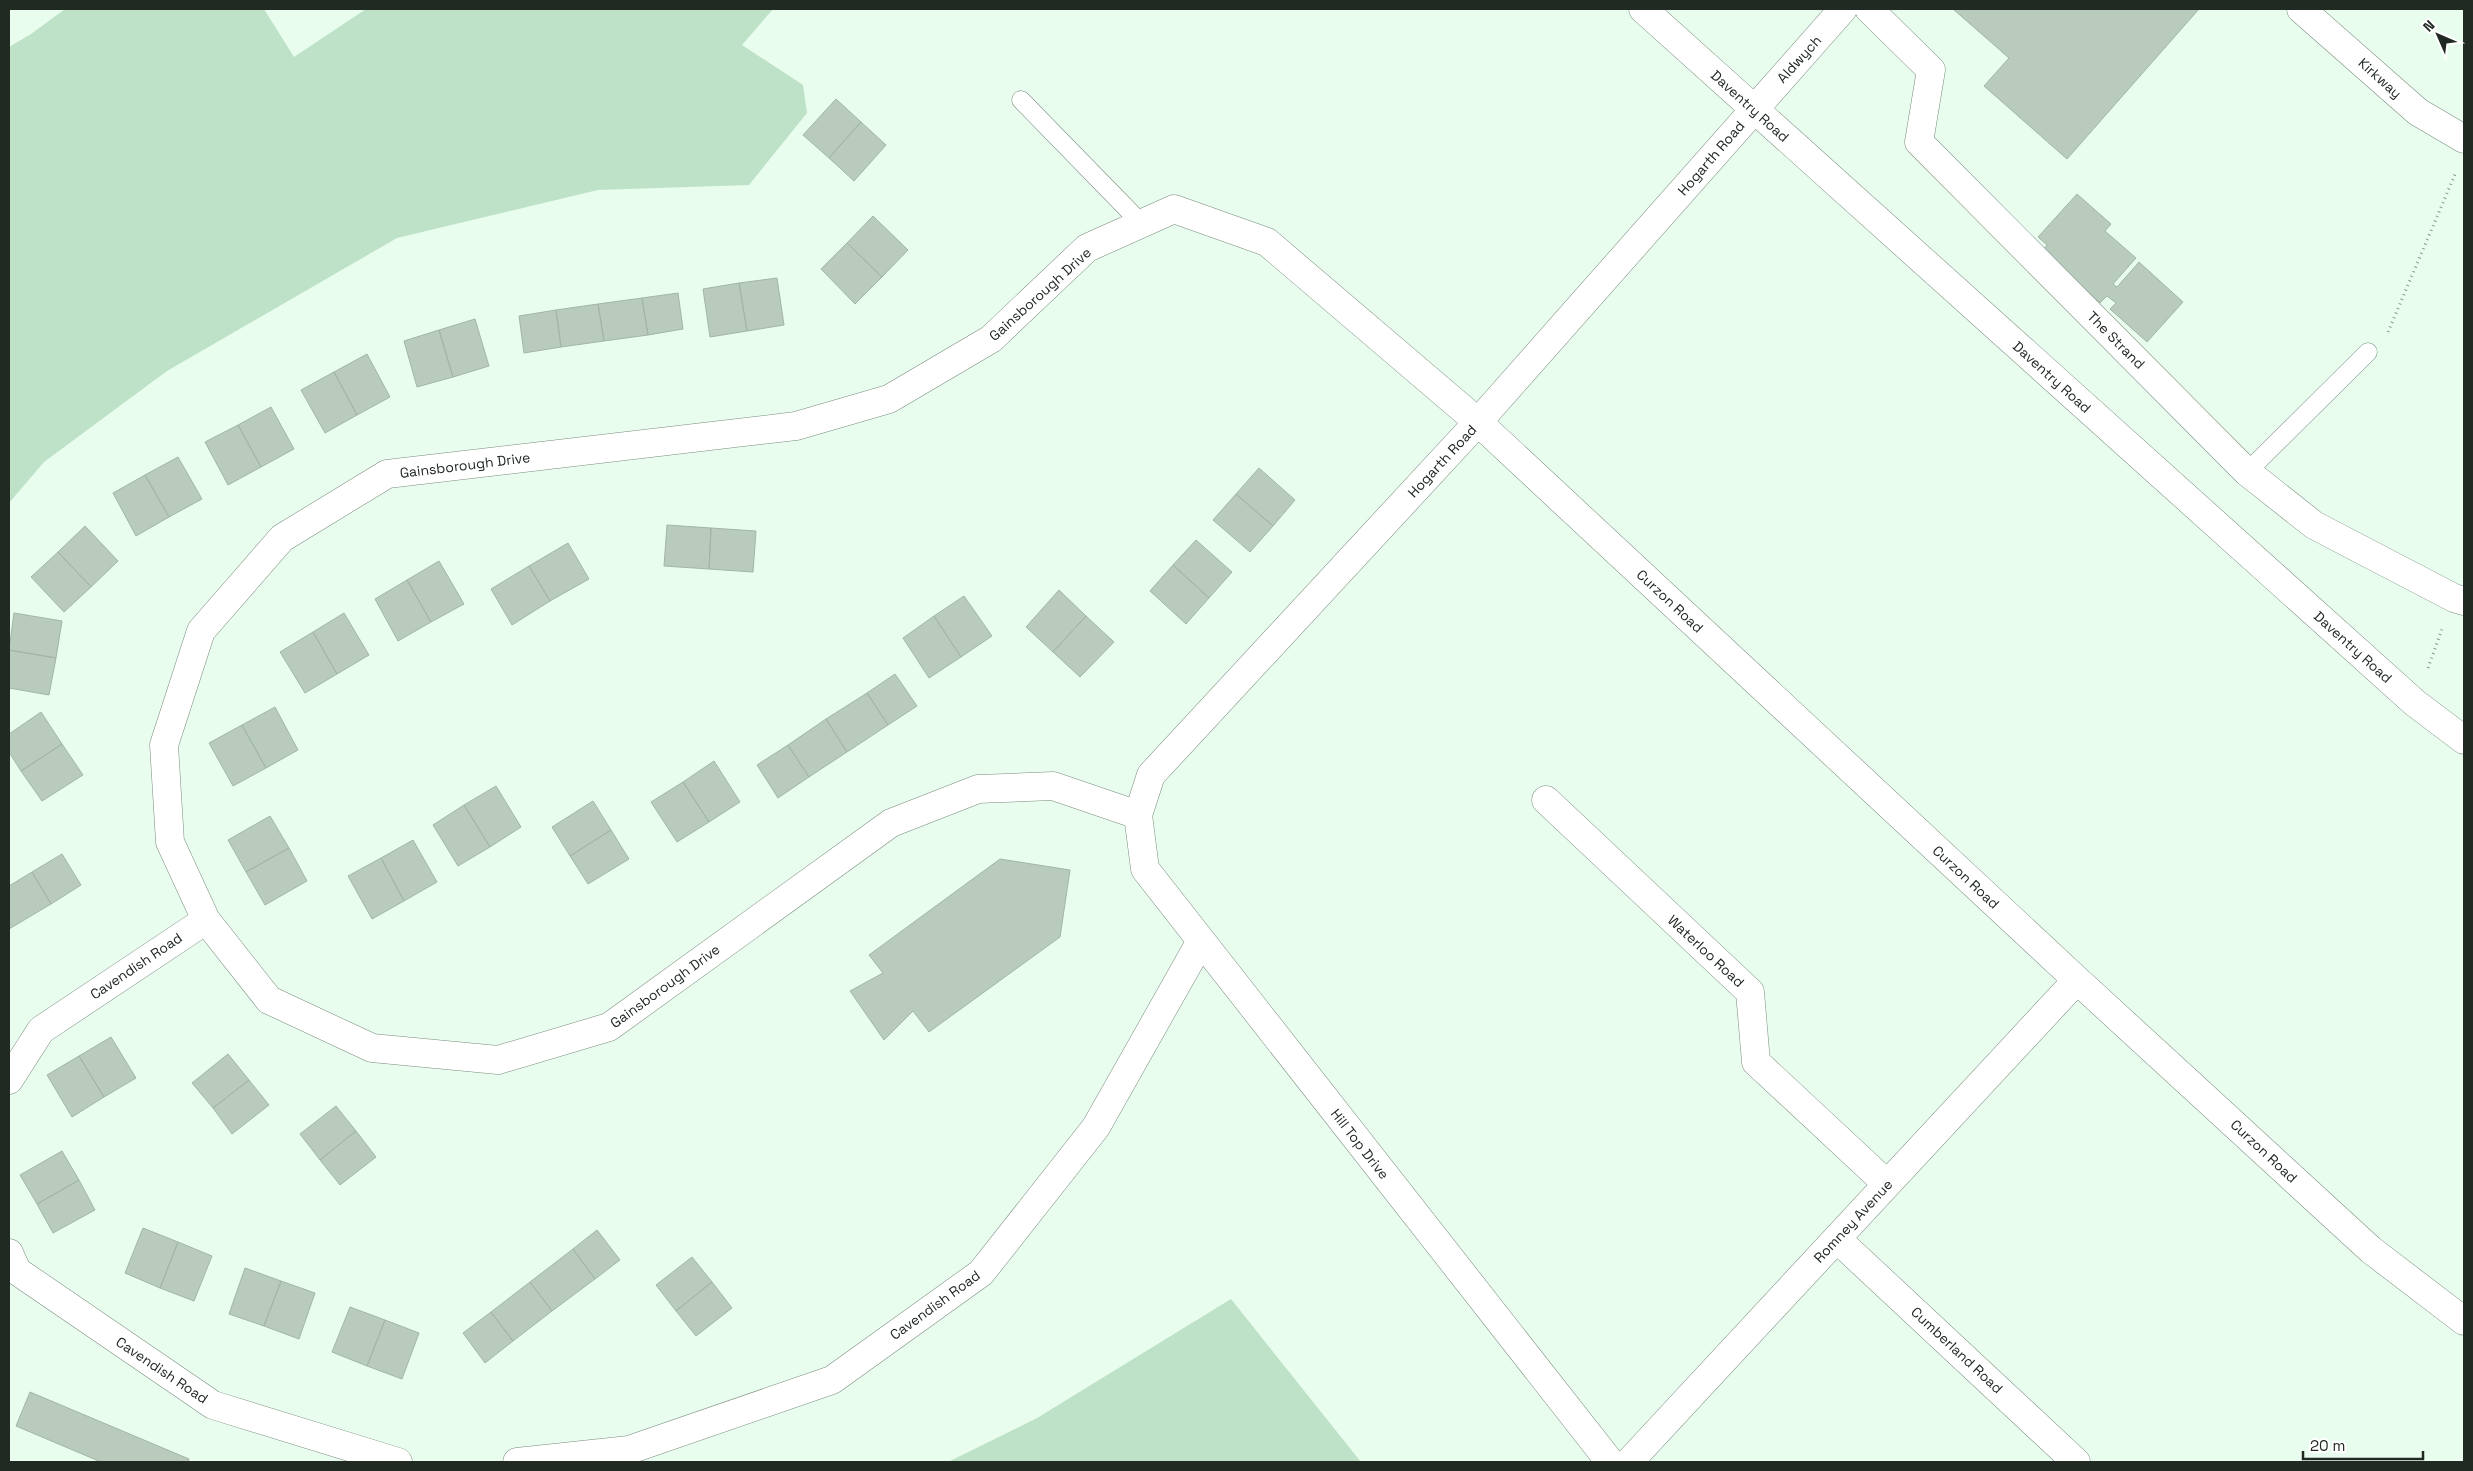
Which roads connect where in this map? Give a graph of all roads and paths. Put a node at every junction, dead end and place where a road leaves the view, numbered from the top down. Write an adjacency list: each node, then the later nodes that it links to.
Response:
1 (1643, 9): 6 (street, Daventry Road)
2 (1843, 9): 6 (street, Aldwych)
3 (1869, 9): 12 (street, The Strand)
4 (2301, 9): 7 (street, Kirkway)
5 (1021, 100): 9 (lane)
6 (1754, 110): 11 (street, Hogarth Road); 14 (street, Daventry Road)
7 (2464, 139)
8 (2456, 171): 10 (path)
9 (1142, 224): 11 (street, Gainsborough Drive); 18 (street, Gainsborough Drive)
10 (2368, 352): 12 (lane)
11 (1478, 422): 17 (street, Hogarth Road); 20 (street, Curzon Road)
12 (2247, 472): 13 (street, The Strand)
13 (2459, 600): 14 (path)
14 (2416, 703): 15 (street, Daventry Road)
15 (2464, 740)
16 (1546, 800): 22 (street, Waterloo Road)
17 (1138, 814): 18 (street, Gainsborough Drive); 19 (street, Hill Top Drive)
18 (206, 920): 21 (street, Cavendish Road)
19 (1201, 941): 27 (street, Cavendish Road); 28 (street, Hill Top Drive)
20 (2077, 980): 22 (street, Romney Avenue); 25 (street, Curzon Road)
21 (9, 1080)
22 (1887, 1184): 23 (street, Romney Avenue)
23 (1837, 1239): 29 (street, Romney Avenue); 30 (street, Cumberland Road)
24 (9, 1253): 26 (street, Cavendish Road)
25 (2464, 1321)
26 (398, 1462)
27 (517, 1462)
28 (1610, 1462)
29 (1629, 1462)
30 (2076, 1462)

